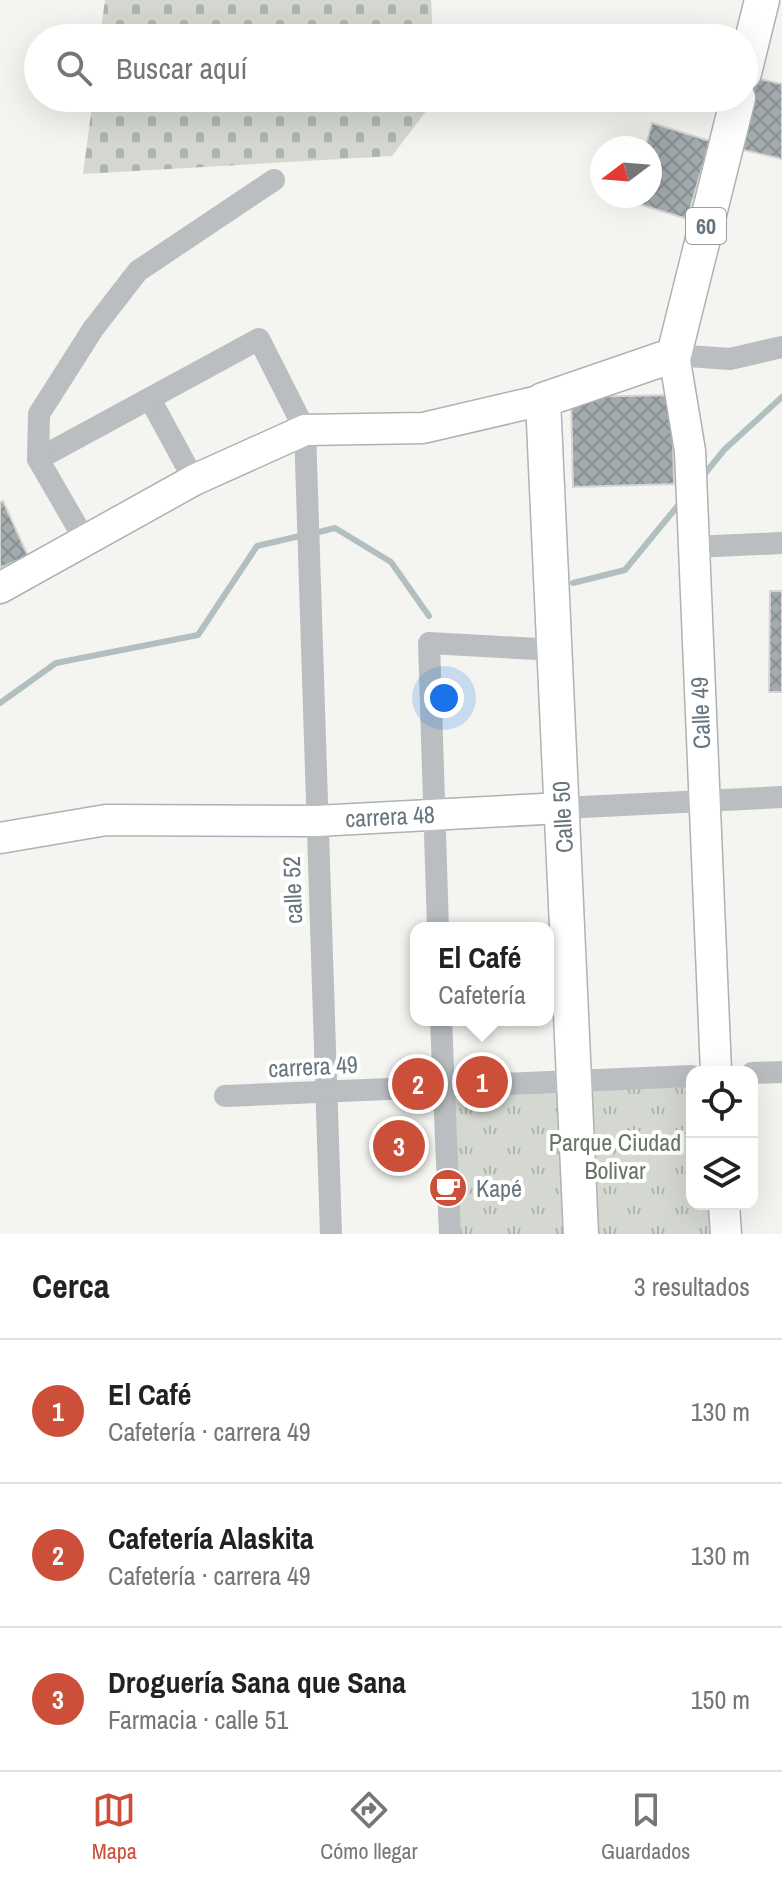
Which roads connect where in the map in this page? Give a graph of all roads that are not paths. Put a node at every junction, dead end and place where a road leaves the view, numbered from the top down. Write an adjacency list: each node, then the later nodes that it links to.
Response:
1 (762, 0): 2 (main road)
2 (756, 24)
3 (735, 112): 6 (main road, 60)
4 (274, 180): 10 (street)
5 (782, 347): 6 (street)
6 (674, 355): 8 (main road); 14 (street, Calle 49)
7 (150, 399): 9 (street); 10 (street); 11 (street)
8 (543, 400): 9 (street); 16 (main road, Calle 50)
9 (305, 430): 11 (street); 21 (street, calle 52)
10 (38, 459): 12 (street)
11 (194, 480): 12 (street)
12 (86, 542): 15 (street)
13 (782, 543): 14 (street)
14 (694, 547): 18 (street, Calle 49)
15 (0, 588)
16 (555, 650): 19 (main road, Calle 50); 20 (street)
17 (782, 797): 18 (street, carrera 48)
18 (704, 801): 19 (street, carrera 48); 25 (street, Calle 49)
19 (562, 808): 20 (street, carrera 48); 29 (main road, Calle 50)
20 (433, 813): 21 (street, carrera 48); 23 (street)
21 (316, 821): 22 (street, carrera 48); 31 (street, calle 52)
22 (0, 838)
23 (438, 922)
24 (441, 1026): 30 (street)
25 (716, 1066)
26 (782, 1072): 27 (street)
27 (758, 1073)
28 (686, 1076): 29 (street, carrera 49)
29 (574, 1082): 30 (street, carrera 49); 36 (main road, Calle 50)
30 (444, 1085): 31 (street, carrera 49); 35 (street)
31 (326, 1091): 32 (street, carrera 49); 34 (street, calle 52)
32 (225, 1096)
33 (724, 1210): 37 (street)
34 (331, 1234)
35 (450, 1234)
36 (581, 1234)
37 (726, 1234)

